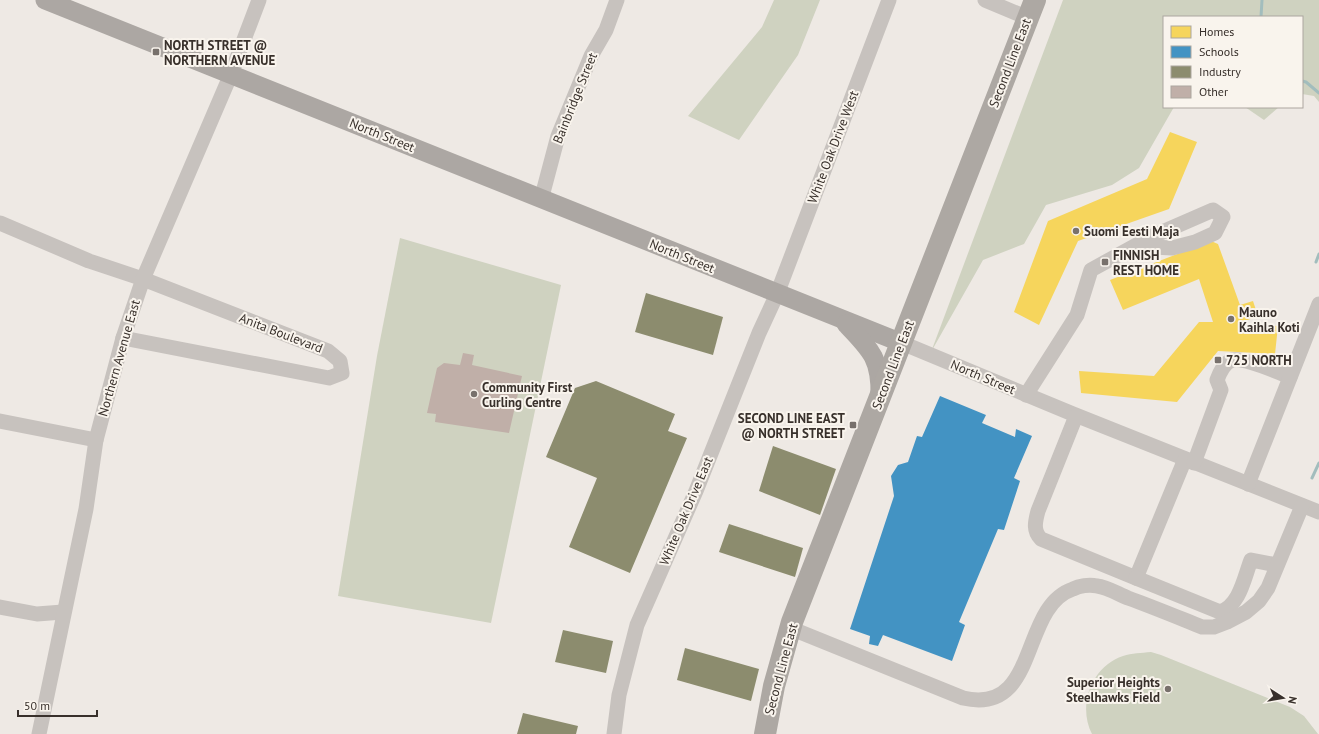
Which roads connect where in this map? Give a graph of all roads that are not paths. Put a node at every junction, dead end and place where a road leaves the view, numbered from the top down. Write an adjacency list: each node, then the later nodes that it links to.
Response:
1 (45, 0): 7 (main road, North Street)
2 (259, 0): 7 (street, Northern Avenue East)
3 (617, 0): 8 (street, Bainbridge Street)
4 (890, 0): 12 (street, White Oak Drive West)
5 (984, 0): 6 (street)
6 (1031, 9): 16 (highway, Second Line East)
7 (231, 74): 8 (main road, North Street); 11 (street, Northern Avenue East)
8 (541, 200): 12 (main road, North Street)
9 (0, 223): 11 (street, Anita Boulevard)
10 (1120, 254): 10 (street); 18 (street)
11 (143, 279): 15 (street, Northern Avenue East); 15 (street, Anita Boulevard)
12 (777, 294): 14 (main road, North Street); 33 (street, White Oak Drive East)
13 (1319, 304): 17 (street)
14 (841, 319): 16 (main road, North Street); 19 (main road)
15 (123, 338): 22 (street, Northern Avenue East)
16 (902, 343): 18 (street, North Street); 19 (highway, Second Line East)
17 (1290, 376): 23 (street); 24 (street)
18 (1026, 395): 20 (street, North Street)
19 (880, 399): 31 (highway, Second Line East)
20 (1076, 416): 23 (street, North Street); 28 (street)
21 (0, 421): 22 (street)
22 (96, 440): 30 (street, Northern Avenue East)
23 (1189, 461): 24 (street, North Street); 28 (street)
24 (1248, 484): 25 (street, North Street)
25 (1302, 506): 26 (street, North Street); 27 (street)
26 (1319, 512)
27 (1277, 565): 28 (street); 31 (street)
28 (1136, 578)
29 (0, 607): 30 (street)
30 (63, 612): 32 (street, Northern Avenue East)
31 (790, 628): 34 (highway, Second Line East)
32 (39, 734)
33 (614, 734)
34 (765, 734)

